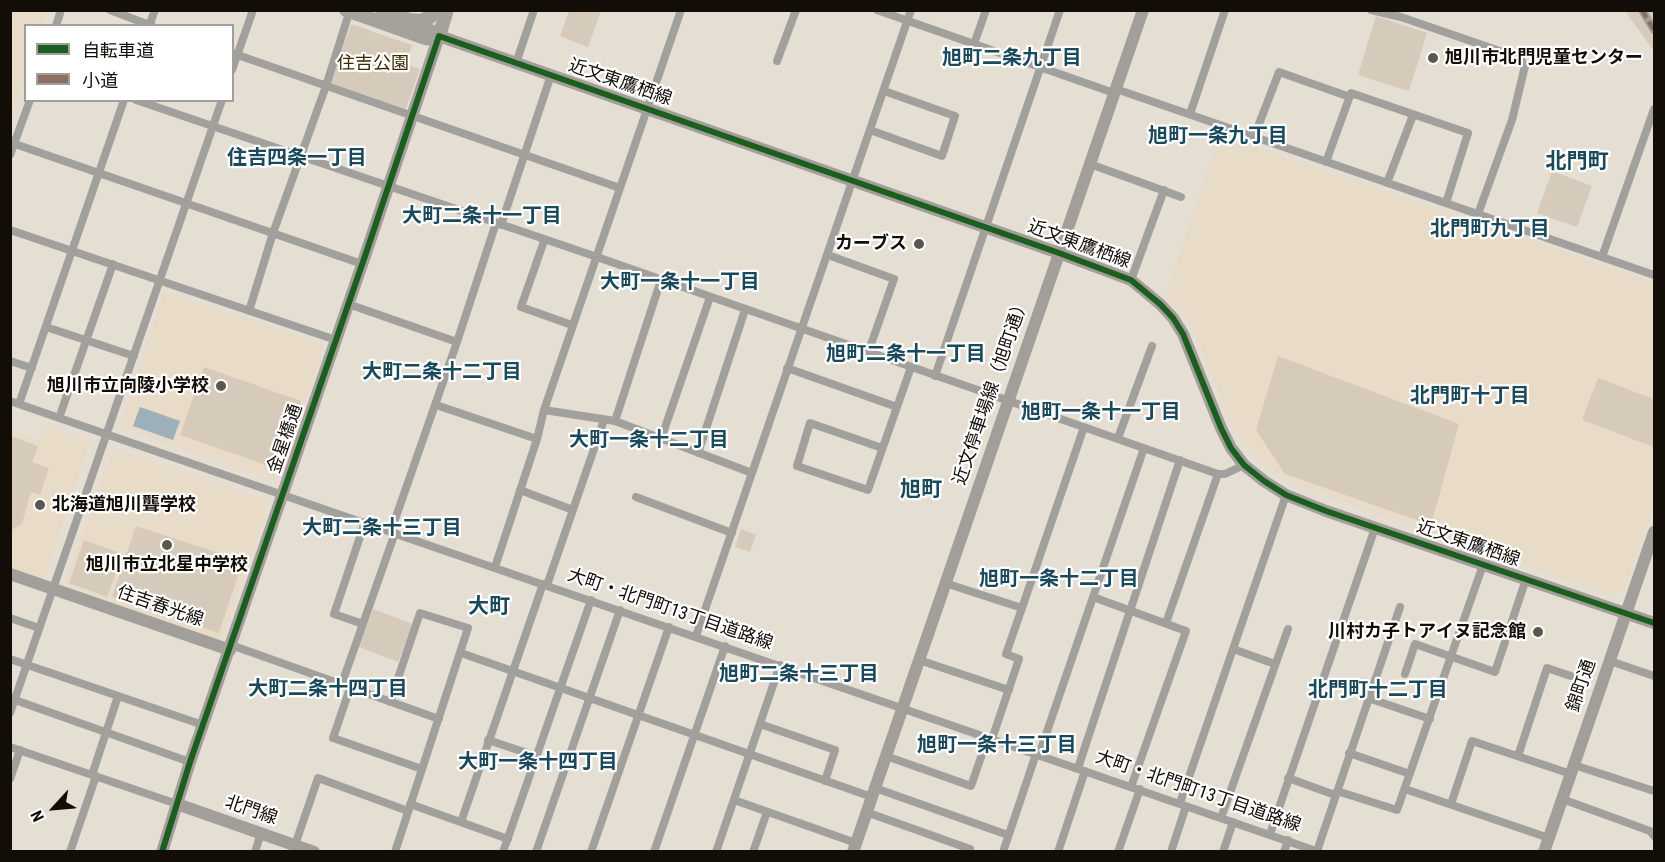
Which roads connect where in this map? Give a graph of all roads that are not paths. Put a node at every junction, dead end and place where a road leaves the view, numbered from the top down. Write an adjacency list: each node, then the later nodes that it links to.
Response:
1 (110, 10): 20 (street)
2 (253, 10): 24 (street)
3 (382, 10): 18 (main road)
4 (434, 10): 18 (main road); 22 (main road)
5 (447, 10): 22 (main road, 金星橋通)
6 (534, 10): 26 (street)
7 (681, 10): 37 (street)
8 (796, 10): 25 (street)
9 (877, 10): 19 (street)
10 (911, 10): 19 (street)
11 (986, 10): 23 (street)
12 (1060, 10): 27 (street)
13 (1143, 10): 31 (street, 近文停車場線（旭町通）)
14 (1225, 10): 39 (street)
15 (1371, 10): 60 (street)
16 (1641, 10): 21 (street)
17 (348, 11): 22 (main road, 近文東鷹栖線); 29 (street)
18 (410, 20): 22 (main road)
19 (908, 21): 23 (street); 30 (street)
20 (147, 24)
21 (1654, 30)
22 (439, 36): 26 (street, 近文東鷹栖線); 41 (street, 金星橋通)
23 (974, 44): 27 (street)
24 (235, 54): 29 (street)
25 (777, 61)
26 (516, 63): 28 (street, 近文東鷹栖線)
27 (1040, 67): 31 (street); 62 (street)
28 (551, 75): 37 (street, 近文東鷹栖線); 47 (street)
29 (326, 86): 41 (street); 48 (street)
30 (884, 91): 43 (street); 43 (street)
31 (1115, 91): 39 (street); 50 (street, 近文停車場線（旭町通）)
32 (1350, 97): 40 (street); 44 (street); 49 (street)
33 (29, 102): 45 (street)
34 (123, 102): 51 (street)
35 (142, 102): 42 (street)
36 (221, 102): 42 (street)
37 (648, 109): 52 (street, 近文東鷹栖線); 55 (street)
38 (1654, 109): 70 (street)
39 (1190, 114): 44 (street)
40 (1413, 115): 53 (street); 59 (street)
41 (413, 116): 47 (street); 54 (street, 金星橋通)
42 (212, 127): 48 (street); 58 (street)
43 (870, 130): 52 (street)
44 (1254, 137): 49 (street)
45 (15, 144): 46 (street); 51 (street)
46 (10, 155)
47 (525, 155): 55 (street); 61 (street)
48 (301, 157): 54 (street); 64 (street)
49 (1326, 162): 53 (street)
50 (1090, 164): 56 (street); 67 (street, 近文停車場線（旭町通）)
51 (99, 173): 58 (street); 66 (street)
52 (853, 180): 62 (street, 近文東鷹栖線); 68 (street)
53 (1387, 183): 59 (street)
54 (388, 187): 61 (street); 72 (street, 金星橋通)
55 (620, 188): 69 (street)
56 (1164, 190): 57 (street); 75 (street)
57 (1181, 197)
58 (186, 203): 64 (street); 76 (street)
59 (1446, 203): 60 (street)
60 (1478, 214): 70 (street)
61 (498, 224): 65 (street); 86 (street)
62 (985, 227): 67 (street, 近文東鷹栖線); 94 (street)
63 (10, 230): 66 (street)
64 (273, 234): 72 (street); 80 (street)
65 (544, 241): 69 (street); 81 (street)
66 (73, 250): 71 (street); 82 (street)
67 (1059, 253): 75 (street, 近文東鷹栖線); 95 (street, 近文停車場線（旭町通）)
68 (828, 255): 83 (street); 88 (street)
69 (597, 257): 74 (street); 81 (street)
70 (1602, 257): 73 (street)
71 (113, 264): 76 (street); 84 (street)
72 (362, 264): 78 (street, 金星橋通)
73 (1654, 275)
74 (661, 280): 77 (street); 102 (street)
75 (1131, 280): 112 (street, 近文東鷹栖線)
76 (159, 281): 80 (street); 89 (street)
77 (710, 297): 79 (street); 106 (street)
78 (348, 304): 85 (street, 金星橋通); 86 (street)
79 (746, 310): 83 (street); 110 (street)
80 (249, 311): 85 (street)
81 (572, 326): 99 (street)
82 (46, 327): 84 (street); 91 (street)
83 (801, 329): 88 (street); 92 (street)
84 (86, 340): 89 (street); 100 (street)
85 (336, 340): 116 (street, 金星橋通)
86 (457, 342): 97 (street)
87 (1152, 346): 105 (street)
88 (868, 352): 93 (street)
89 (134, 356): 104 (street)
90 (10, 361): 91 (street)
91 (32, 368): 96 (street)
92 (787, 368): 98 (street); 113 (street)
93 (911, 368): 94 (street); 98 (street)
94 (935, 376): 95 (street)
95 (1008, 401): 103 (street); 129 (street, 近文停車場線（旭町通）)
96 (15, 402): 100 (street, 大町・北門町13丁目道路線)
97 (436, 405): 107 (street); 122 (street)
98 (897, 407): 109 (street)
99 (544, 410): 101 (street); 107 (street)
100 (59, 418): 104 (street, 大町・北門町13丁目道路線)
101 (604, 420): 102 (street); 119 (street)
102 (615, 421): 106 (street)
103 (1084, 426): 105 (street); 135 (street)
104 (107, 433): 116 (street, 大町・北門町13丁目道路線); 131 (street)
105 (1118, 438): 108 (street)
106 (661, 439): 110 (street)
107 (537, 440): 115 (street)
108 (1144, 447): 111 (street); 132 (street)
109 (882, 448): 109 (street)
110 (698, 453): 113 (street)
111 (1180, 460): 114 (street); 137 (street)
112 (1244, 465): 114 (street); 117 (street, 近文東鷹栖線)
113 (752, 473): 124 (street)
114 (1218, 474): 140 (street)
115 (520, 490): 119 (street); 126 (street)
116 (283, 494): 120 (street, 大町・北門町13丁目道路線); 148 (street, 金星橋通)
117 (1286, 495): 121 (street, 近文東鷹栖線); 149 (street)
118 (636, 497): 124 (street)
119 (573, 510): 130 (street)
120 (365, 522): 122 (street, 大町・北門町13丁目道路線); 142 (street)
121 (1375, 528): 125 (street, 近文東鷹栖線); 195 (street)
122 (393, 532): 126 (street, 大町・北門町13丁目道路線); 142 (street)
123 (1654, 532): 138 (street, 錦町通)
124 (732, 533): 146 (street)
125 (1483, 565): 128 (street, 近文東鷹栖線); 151 (street)
126 (495, 567): 130 (street, 大町・北門町13丁目道路線)
127 (10, 574): 131 (street, 住吉春光線)
128 (1526, 579): 138 (street, 近文東鷹栖線); 151 (street)
129 (945, 583): 135 (street); 153 (street, 近文停車場線（旭町通）)
130 (545, 584): 133 (street, 大町・北門町13丁目道路線); 158 (street)
131 (52, 589): 144 (street); 148 (street, 住吉春光線)
132 (1093, 597): 137 (street); 184 (street)
133 (591, 600): 136 (street, 大町・北門町13丁目道路線); 163 (street)
134 (1400, 607): 167 (street)
135 (1022, 608): 164 (street)
136 (620, 610): 143 (street, 大町・北門町13丁目道路線); 166 (street)
137 (1130, 611): 140 (street); 190 (street)
138 (1626, 614): 141 (street, 近文東鷹栖線); 154 (street, 錦町通)
139 (10, 618): 144 (street)
140 (1166, 623): 198 (street)
141 (1654, 623)
142 (363, 624): 162 (street)
143 (669, 627): 146 (street, 大町・北門町13丁目道路線); 172 (street)
144 (39, 628): 155 (street)
145 (1287, 629): 156 (street)
146 (696, 636): 147 (street, 大町・北門町13丁目道路線)
147 (725, 646): 157 (street, 大町・北門町13丁目道路線); 178 (street)
148 (231, 647): 162 (street); 176 (street, 金星橋通)
149 (1233, 649): 156 (street); 206 (street)
150 (461, 653): 158 (street); 169 (street); 174 (street)
151 (1450, 657): 159 (street); 173 (street)
152 (10, 658): 155 (street)
153 (919, 660): 164 (street); 170 (street, 近文停車場線（旭町通）)
154 (1610, 661): 161 (street); 192 (street, 錦町通)
155 (27, 664): 165 (street); 168 (street)
156 (1275, 664): 211 (street)
157 (780, 665): 170 (street, 大町・北門町13丁目道路線); 175 (street)
158 (513, 671): 163 (street); 180 (street)
159 (1405, 674)
160 (1571, 676): 188 (street)
161 (1654, 676)
162 (345, 687): 169 (street); 191 (street)
163 (560, 688): 166 (street); 186 (street)
164 (1009, 690): 179 (street)
165 (118, 696): 176 (street); 177 (street)
166 (589, 698): 172 (street); 231 (street)
167 (1368, 698): 173 (street); 183 (street)
168 (15, 700): 171 (street); 177 (street)
169 (390, 702): 174 (street)
170 (902, 708): 179 (street, 大町・北門町13丁目道路線); 187 (street, 近文停車場線（旭町通）)
171 (10, 713)
172 (639, 716): 178 (street); 232 (street)
173 (1430, 719): 193 (street)
174 (440, 720): 191 (street)
175 (760, 724): 185 (street); 197 (street)
176 (203, 725): 189 (street, 金星橋通)
177 (106, 732): 189 (street); 194 (street)
178 (694, 736): 185 (street); 233 (street)
179 (990, 738): 184 (street, 大町・北門町13丁目道路線); 187 (street)
180 (488, 740): 186 (street); 212 (street)
181 (10, 747): 182 (street)
182 (20, 750): 194 (street); 196 (street)
183 (1349, 753): 193 (street); 202 (street)
184 (1038, 754): 190 (street, 大町・北門町13丁目道路線); 216 (street)
185 (749, 755): 197 (street); 204 (street)
186 (536, 756): 219 (street)
187 (886, 756): 201 (street, 近文停車場線（旭町通）)
188 (1518, 756): 192 (street); 207 (street)
189 (190, 762): 205 (street, 金星橋通)
190 (1082, 769): 198 (street, 大町・北門町13丁目道路線); 237 (street)
191 (422, 770): 208 (street)
192 (1572, 770): 200 (street); 203 (street, 錦町通)
193 (1410, 774): 199 (street)
194 (94, 776): 205 (street); 225 (street)
195 (1288, 778): 202 (street); 215 (street)
196 (10, 779)
197 (825, 781): 201 (street)
198 (1135, 788): 206 (street, 大町・北門町13丁目道路線); 238 (street)
199 (1405, 789): 202 (street); 207 (street)
200 (1654, 791)
201 (873, 793): 210 (street, 近文停車場線（旭町通）); 216 (street)
202 (1336, 793): 224 (street)
203 (1562, 799): 217 (street); 218 (street, 錦町通)
204 (734, 800): 209 (street); 234 (street)
205 (177, 804): 214 (street, 北門線); 226 (street, 金星橋通)
206 (1183, 804): 211 (street, 大町・北門町13丁目道路線); 239 (street)
207 (1451, 804): 218 (street)
208 (409, 808): 212 (street); 221 (street); 229 (street)
209 (767, 812): 222 (street); 235 (street)
210 (866, 812): 222 (street, 近文停車場線（旭町通）); 223 (street)
211 (1221, 818): 213 (street, 大町・北門町13丁目道路線)
212 (461, 822): 219 (street)
213 (1233, 822): 215 (street, 大町・北門町13丁目道路線); 240 (street)
214 (261, 833): 221 (street, 北門線); 227 (street)
215 (1269, 834): 220 (street, 大町・北門町13丁目道路線)
216 (1008, 835): 236 (street)
217 (1654, 836)
218 (1549, 837): 242 (street, 錦町通)
219 (508, 839): 230 (street)
220 (1288, 840): 224 (street, 大町・北門町13丁目道路線); 241 (street)
221 (294, 845): 228 (street, 北門線)
222 (854, 847)
223 (970, 849)
224 (1318, 851)
225 (70, 852)
226 (162, 852)
227 (255, 852)
228 (314, 852)
229 (395, 852)
230 (503, 852)
231 (536, 852)
232 (591, 852)
233 (654, 852)
234 (716, 852)
235 (753, 852)
236 (1002, 852)
237 (1058, 852)
238 (1118, 852)
239 (1171, 852)
240 (1223, 852)
241 (1284, 852)
242 (1544, 852)

